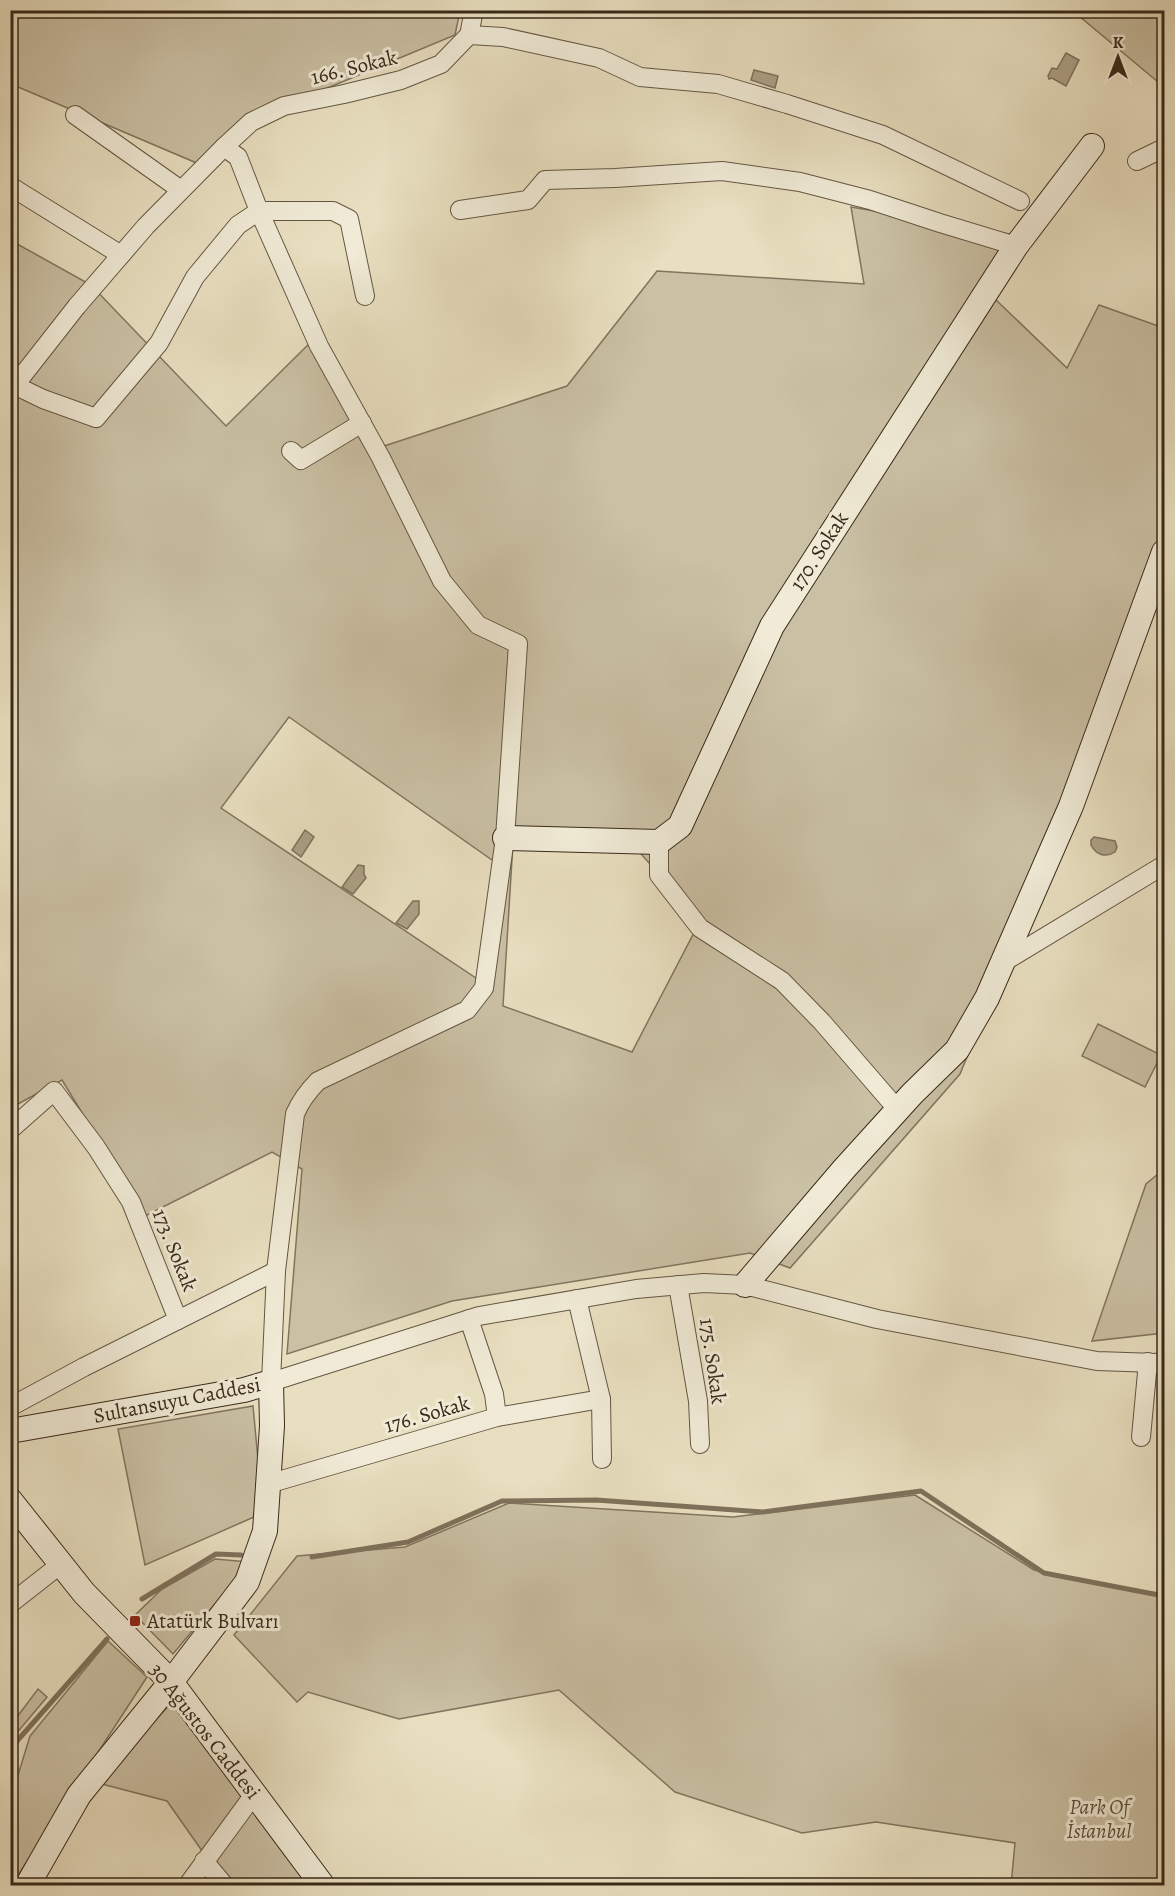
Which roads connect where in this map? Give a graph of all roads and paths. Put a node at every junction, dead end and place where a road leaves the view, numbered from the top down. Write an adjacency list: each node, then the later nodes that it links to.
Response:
1 (474, 10): 2 (street)
2 (469, 35): 5 (street, 166. Sokak); 10 (street)
3 (75, 115): 9 (street)
4 (1092, 146): 13 (street, 170. Sokak)
5 (224, 147): 9 (street, 166. Sokak); 12 (street)
6 (1164, 148): 7 (street)
7 (1137, 161)
8 (10, 186): 14 (street)
9 (181, 190): 14 (street, 166. Sokak)
10 (1020, 201)
11 (460, 210): 13 (street)
12 (259, 211): 15 (street); 16 (street); 17 (street)
13 (1016, 246): 21 (street, 170. Sokak)
14 (121, 255): 16 (street, 166. Sokak)
15 (365, 296)
16 (13, 384)
17 (362, 423): 18 (street); 20 (street)
18 (291, 451)
19 (1164, 552): 23 (street)
20 (505, 838): 21 (street); 26 (street)
21 (659, 842): 24 (street)
22 (1164, 865): 23 (street)
23 (1002, 963): 24 (street)
24 (898, 1110): 28 (street)
25 (10, 1130): 31 (street, 173. Sokak)
26 (276, 1271): 31 (street); 33 (street)
27 (678, 1285): 28 (street); 29 (street); 39 (street, 175. Sokak)
28 (745, 1285): 32 (street)
29 (577, 1299): 30 (street); 34 (street)
30 (469, 1319): 33 (street); 36 (street)
31 (178, 1320): 35 (street, 173. Sokak)
32 (1156, 1361): 38 (street)
33 (271, 1382): 37 (street, Sultansuyu Caddesi); 41 (street, Sultansuyu Caddesi)
34 (601, 1399): 36 (street, 176. Sokak); 40 (street)
35 (10, 1407)
36 (497, 1417): 41 (street, 176. Sokak)
37 (10, 1431)
38 (1141, 1437)
39 (700, 1444)
40 (602, 1460)
41 (268, 1484): 45 (street, Sultansuyu Caddesi)
42 (10, 1500): 43 (street, 30 Ağustos Caddesi)
43 (61, 1564): 44 (street); 45 (street, 30 Ağustos Caddesi)
44 (10, 1604)
45 (171, 1682): 46 (street, 30 Ağustos Caddesi); 48 (street, Sultansuyu Caddesi)
46 (255, 1794): 47 (street); 51 (street, 30 Ağustos Caddesi)
47 (204, 1861): 49 (street); 50 (street)
48 (27, 1886)
49 (187, 1886)
50 (225, 1886)
51 (323, 1886)

